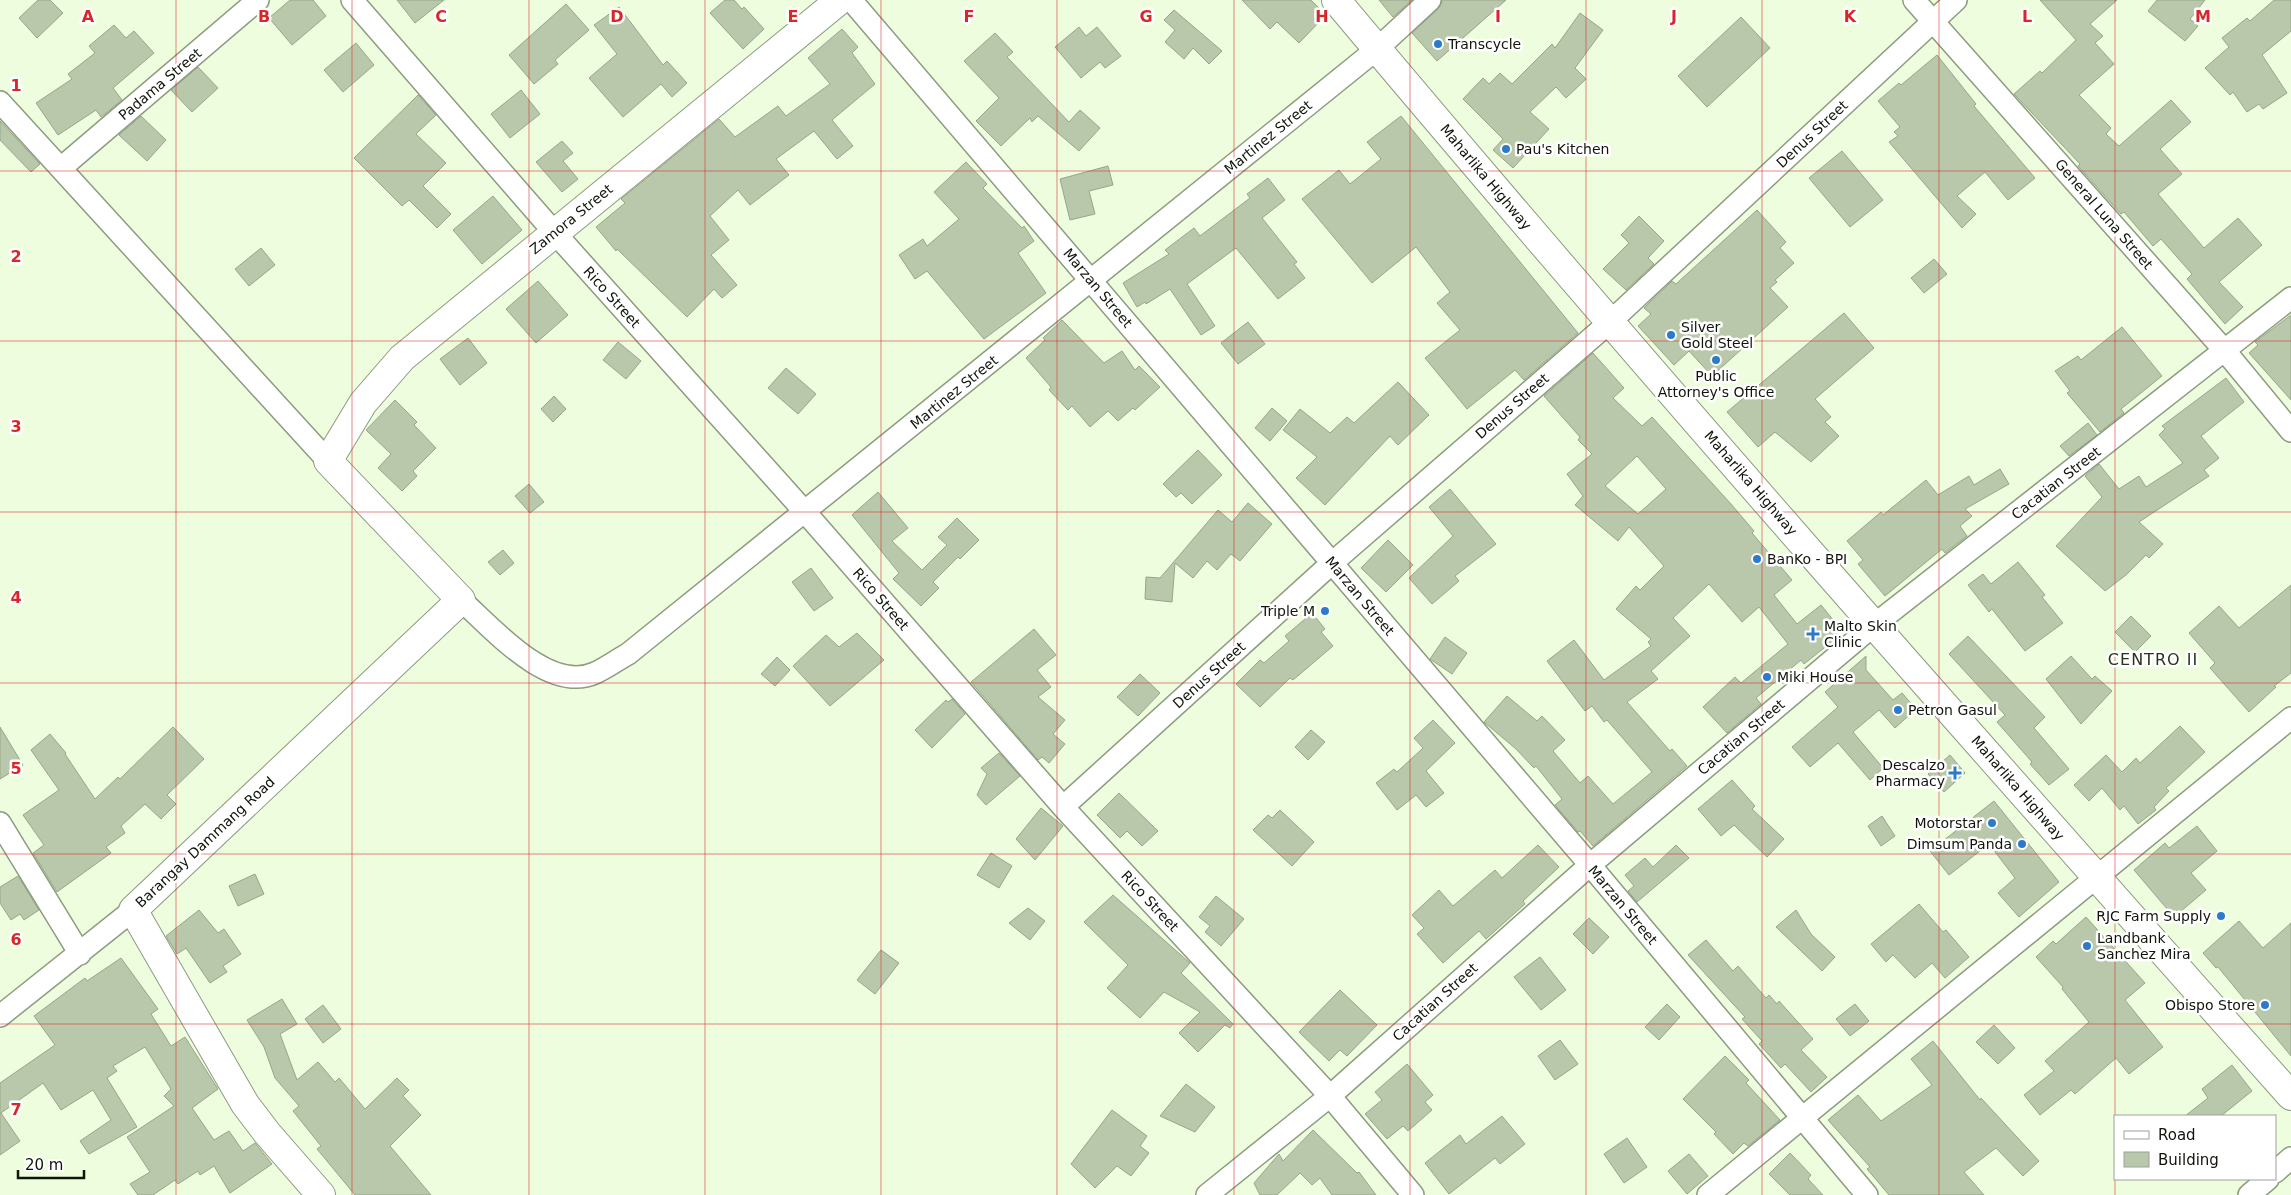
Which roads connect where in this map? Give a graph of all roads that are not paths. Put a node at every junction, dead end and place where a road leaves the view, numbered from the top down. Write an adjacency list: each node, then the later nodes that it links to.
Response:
1 (258, 0): 12 (street, Padama Street)
2 (352, 0): 13 (street, Rico Street)
3 (840, 0): 13 (main road, Zamora Street)
4 (851, 0): 14 (street, Marzan Street)
5 (1336, 0): 10 (main road, Maharlika Highway)
6 (1430, 0): 10 (street, Martinez Street)
7 (1914, 0): 9 (street, General Luna Street)
8 (1956, 0): 9 (street, Denus Street)
9 (1933, 21): 16 (street, Denus Street); 17 (street, General Luna Street)
10 (1377, 49): 14 (street, Martinez Street); 16 (main road, Maharlika Highway)
11 (0, 102): 12 (street)
12 (61, 168): 19 (street)
13 (554, 232): 19 (main road, Zamora Street); 20 (street, Rico Street)
14 (1092, 280): 20 (street, Martinez Street); 21 (street, Marzan Street)
15 (2291, 298): 17 (street, Cacatian Street)
16 (1610, 322): 21 (street, Denus Street); 23 (main road, Maharlika Highway)
17 (2225, 352): 18 (street, General Luna Street); 23 (street, Cacatian Street)
18 (2291, 431)
19 (328, 461): 22 (main road)
20 (805, 512): 22 (street, Martinez Street); 25 (street, Rico Street)
21 (1332, 563): 25 (street, Denus Street); 27 (street, Marzan Street)
22 (461, 600): 29 (main road, Barangay Dammang Road)
23 (1874, 625): 27 (street, Cacatian Street); 28 (main road, Maharlika Highway)
24 (2291, 718): 28 (street)
25 (1063, 807): 32 (street, Rico Street)
26 (0, 823): 30 (street)
27 (1590, 865): 32 (street, Cacatian Street); 34 (street, Marzan Street)
28 (2096, 876): 33 (main road, Maharlika Highway); 34 (street)
29 (133, 910): 30 (street); 38 (main road, Barangay Dammang Road)
30 (80, 954): 31 (street)
31 (0, 1016)
32 (1330, 1096): 39 (street, Cacatian Street); 40 (street, Rico Street)
33 (2291, 1096)
34 (1802, 1120): 41 (street); 42 (street, Marzan Street)
35 (2291, 1158): 36 (street)
36 (2276, 1171)
37 (2267, 1180): 43 (street)
38 (321, 1195)
39 (1207, 1195)
40 (1412, 1195)
41 (1708, 1195)
42 (1867, 1195)
43 (2249, 1195)

